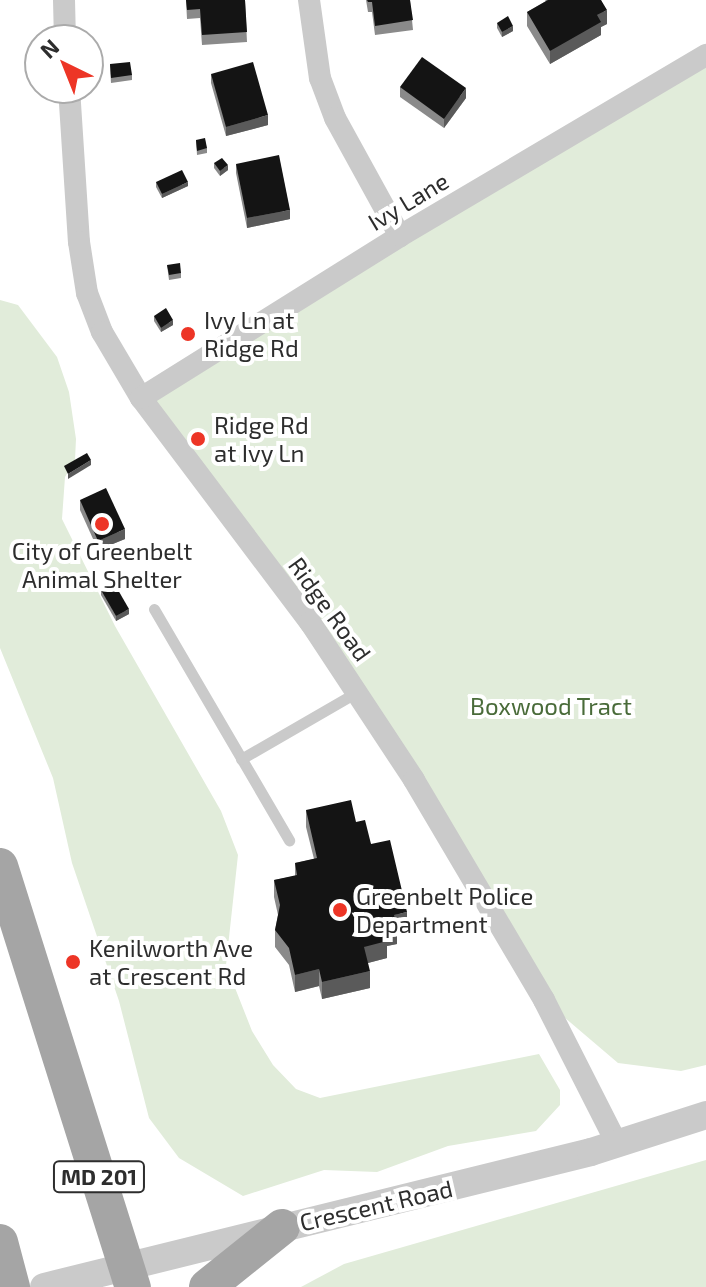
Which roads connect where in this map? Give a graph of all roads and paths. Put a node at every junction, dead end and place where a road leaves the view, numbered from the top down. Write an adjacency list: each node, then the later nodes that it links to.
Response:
1 (64, 0): 3 (street)
2 (309, 0): 6 (street)
3 (65, 24)
4 (706, 55): 6 (street, Ivy Lane)
5 (70, 104): 7 (street, Ridge Road)
6 (400, 236): 7 (street, Ivy Lane)
7 (141, 398): 9 (street, Ridge Road)
8 (154, 609): 10 (lane)
9 (357, 692): 10 (lane); 14 (street, Ridge Road)
10 (241, 759): 11 (lane)
11 (289, 840)
12 (0, 866): 17 (main road, MD 201)
13 (706, 1115): 14 (street, Crescent Road)
14 (617, 1144): 15 (street, Crescent Road)
15 (282, 1227): 17 (street, Crescent Road); 20 (main road)
16 (0, 1242): 18 (main road)
17 (130, 1276): 19 (street, Crescent Road)
18 (12, 1287)
19 (44, 1287)
20 (207, 1287)

